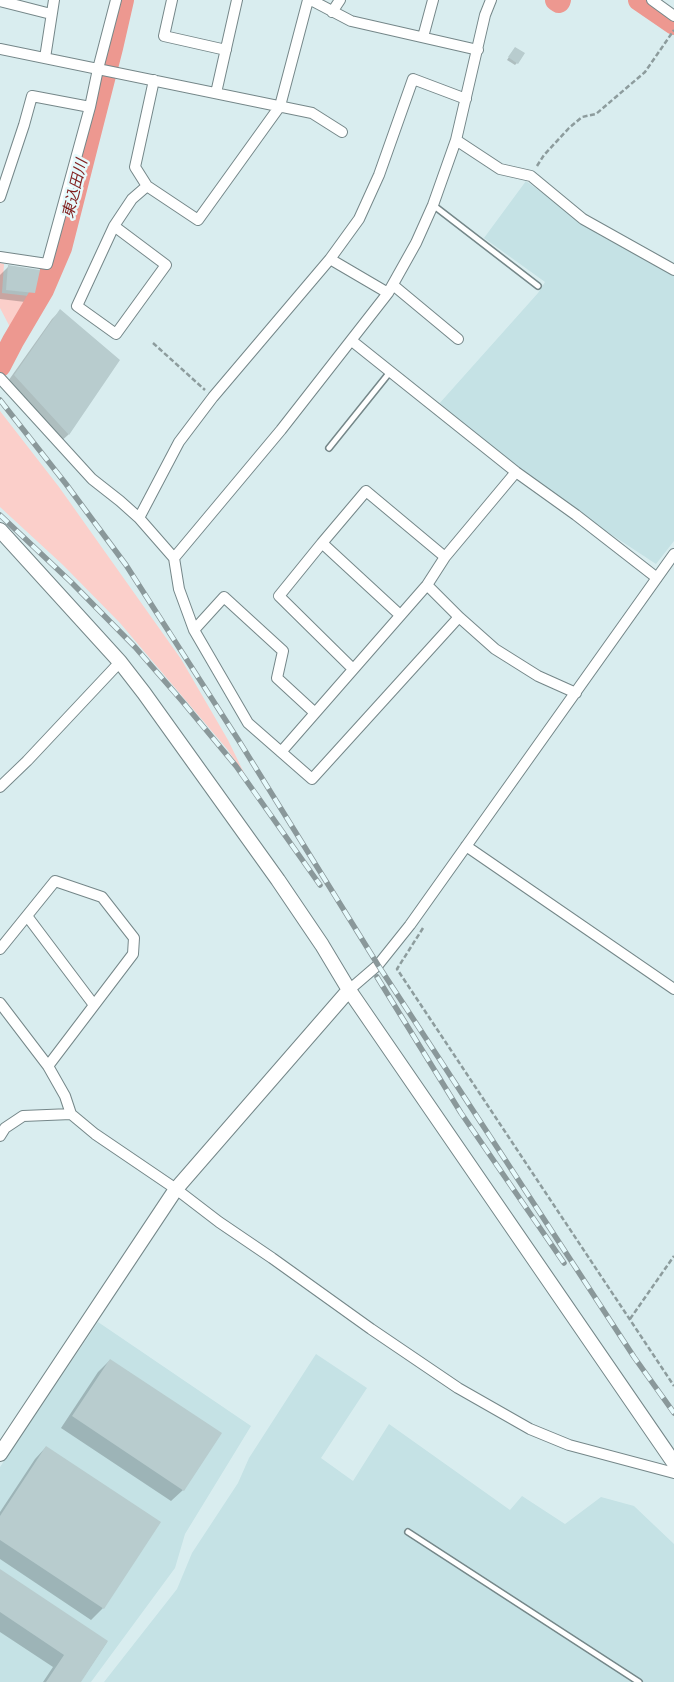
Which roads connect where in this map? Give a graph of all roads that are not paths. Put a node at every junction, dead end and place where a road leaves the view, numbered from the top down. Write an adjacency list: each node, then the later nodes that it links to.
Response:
1 (54, 0): 12 (street)
2 (116, 0): 19 (street)
3 (172, 0): 16 (street)
4 (237, 0): 16 (street)
5 (310, 0): 11 (street); 23 (street)
6 (340, 0): 11 (street)
7 (433, 0): 14 (street)
8 (490, 0): 17 (street)
9 (652, 0): 13 (street)
10 (0, 1): 12 (street)
11 (332, 12): 14 (street)
12 (51, 14): 18 (street)
13 (674, 16)
14 (423, 37): 17 (street)
15 (0, 49): 18 (street)
16 (226, 50): 21 (street)
17 (478, 50): 22 (street)
18 (45, 58): 19 (street)
19 (100, 69): 20 (street); 24 (street)
20 (154, 80): 21 (street); 27 (street)
21 (216, 93): 23 (street)
22 (466, 99): 26 (street); 32 (street)
23 (280, 106): 25 (street); 27 (street)
24 (90, 107): 28 (street); 31 (street)
25 (342, 132)
26 (456, 140): 29 (street); 33 (street)
27 (146, 186): 30 (street)
28 (0, 198)
29 (433, 205): 34 (lane); 35 (street)
30 (114, 226): 30 (street)
31 (0, 257)
32 (330, 259): 35 (street); 42 (street)
33 (674, 270)
34 (538, 286)
35 (390, 289): 36 (street); 37 (street)
36 (458, 339)
37 (352, 341): 38 (street); 47 (street)
38 (390, 372): 40 (lane); 41 (street)
39 (0, 378): 42 (street)
40 (329, 448)
41 (516, 472): 46 (street); 48 (street)
42 (139, 518): 47 (street)
43 (0, 530): 53 (street)
44 (322, 543): 46 (street); 50 (street); 54 (street)
45 (674, 554): 48 (street)
46 (445, 557): 49 (street)
47 (174, 558): 52 (street)
48 (657, 578): 55 (street)
49 (427, 585): 50 (street); 51 (street)
50 (400, 616): 54 (street)
51 (459, 617): 55 (street); 57 (street)
52 (194, 630): 56 (street); 57 (street)
53 (120, 662): 58 (street); 63 (street)
54 (353, 669): 56 (street)
55 (576, 693): 59 (street)
56 (315, 713): 57 (street)
57 (281, 752)
58 (0, 787)
59 (466, 846): 62 (street); 63 (street)
60 (27, 916): 61 (street); 65 (street); 65 (street)
61 (0, 949)
62 (674, 989)
63 (349, 990): 69 (street); 71 (street)
64 (0, 1003): 66 (street)
65 (94, 1005): 66 (street)
66 (48, 1066): 67 (street)
67 (71, 1114): 68 (street); 69 (street)
68 (2, 1128)
69 (176, 1189): 70 (street); 72 (street)
70 (0, 1454)
71 (674, 1464)
72 (674, 1473)
73 (408, 1532): 74 (lane)
74 (639, 1682)

